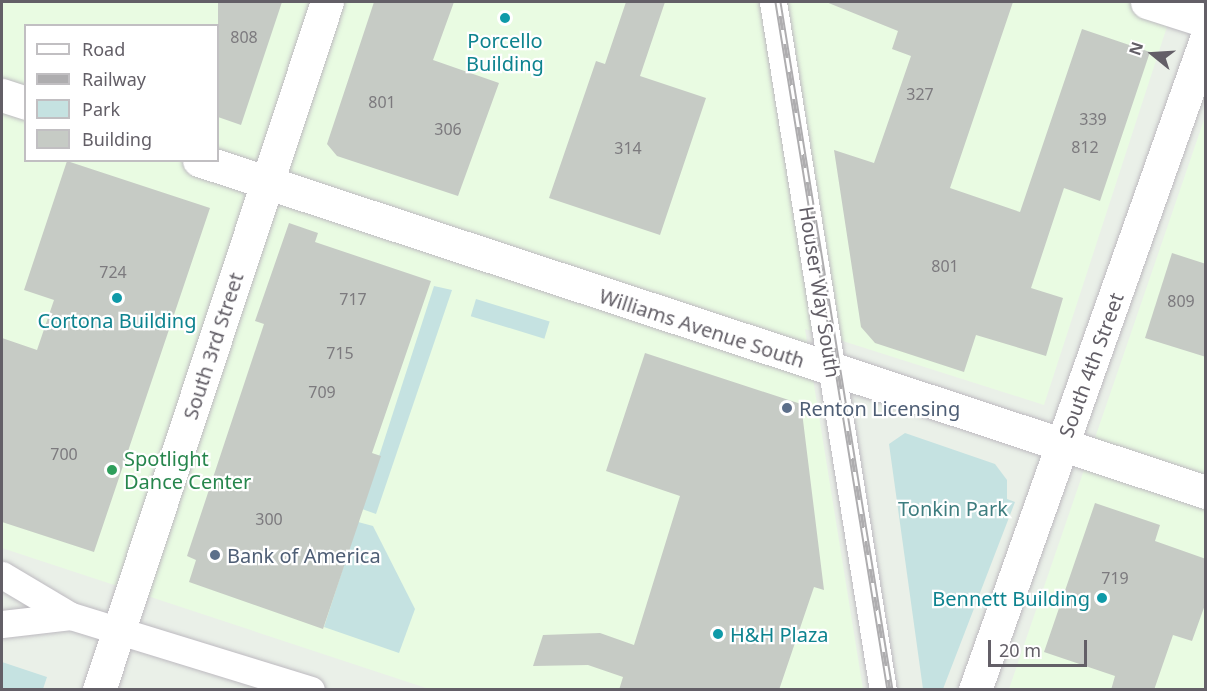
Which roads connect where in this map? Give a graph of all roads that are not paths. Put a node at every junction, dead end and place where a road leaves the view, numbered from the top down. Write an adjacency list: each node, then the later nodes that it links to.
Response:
1 (327, 2): 9 (street, South 3rd Street)
2 (773, 2): 10 (street, Houser Way South)
3 (1147, 2): 4 (street)
4 (1206, 21)
5 (1206, 39): 11 (street, South 4th Street)
6 (2, 95): 7 (street)
7 (24, 102)
8 (205, 162): 9 (street, Williams Avenue South)
9 (267, 183): 10 (street, Williams Avenue South); 16 (street, South 3rd Street)
10 (833, 373): 11 (street, Williams Avenue South); 19 (street, Houser Way South)
11 (1062, 444): 12 (street, Williams Avenue South); 20 (street, South 4th Street)
12 (1206, 492)
13 (2, 575): 14 (street)
14 (71, 616): 15 (street); 16 (street)
15 (2, 624)
16 (120, 629): 17 (street, South 3rd Street); 18 (street)
17 (99, 690)
18 (311, 690)
19 (884, 690)
20 (975, 690)

